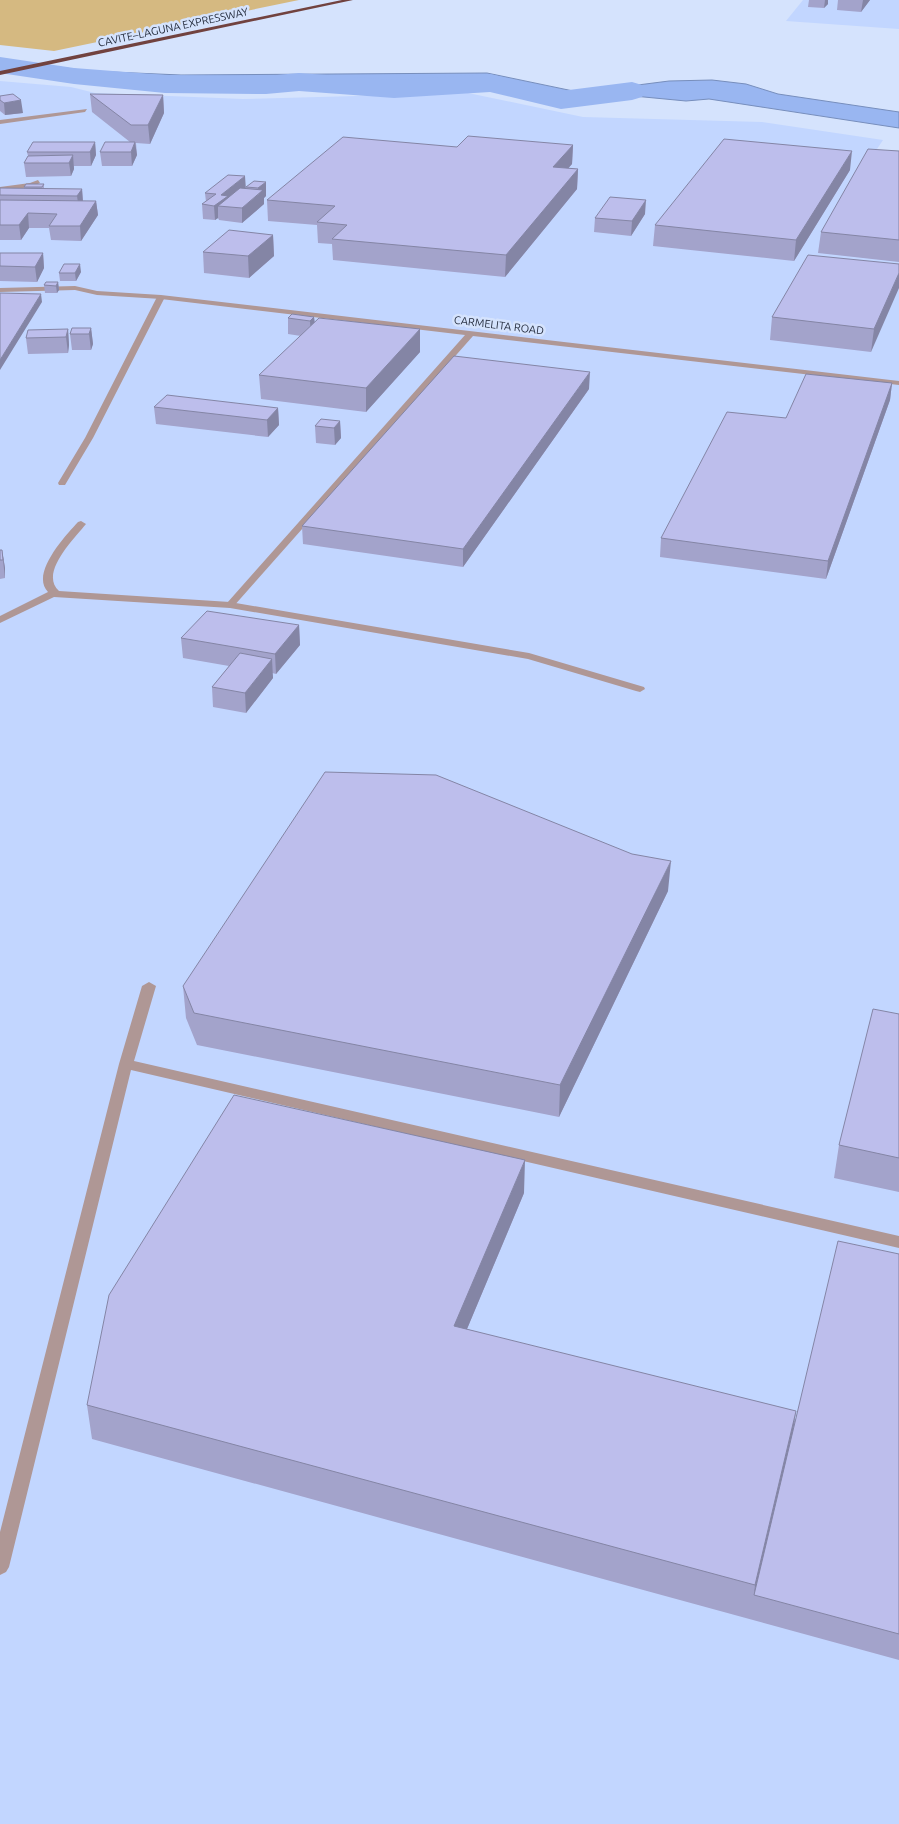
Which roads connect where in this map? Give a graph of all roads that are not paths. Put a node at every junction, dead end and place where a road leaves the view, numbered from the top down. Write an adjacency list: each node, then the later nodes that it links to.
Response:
1 (323, 0): 3 (highway, CAVITE–LAGUNA EXPRESSWAY)
2 (350, 0): 4 (highway, CAVITE–LAGUNA EXPRESSWAY)
3 (0, 66)
4 (0, 73)
5 (85, 110): 6 (street)
6 (0, 122)
7 (38, 182): 8 (street)
8 (0, 189)
9 (0, 290): 10 (street, CARMELITA ROAD)
10 (161, 297): 11 (street, CARMELITA ROAD); 13 (street)
11 (471, 333): 12 (street, CARMELITA ROAD); 16 (street)
12 (899, 383)
13 (62, 483)
14 (81, 524): 15 (street)
15 (54, 593): 16 (street); 17 (street)
16 (230, 605): 18 (street)
17 (0, 620)
18 (640, 689)
19 (149, 986): 20 (street)
20 (126, 1064): 21 (street); 22 (street)
21 (899, 1242)
22 (0, 1567)

